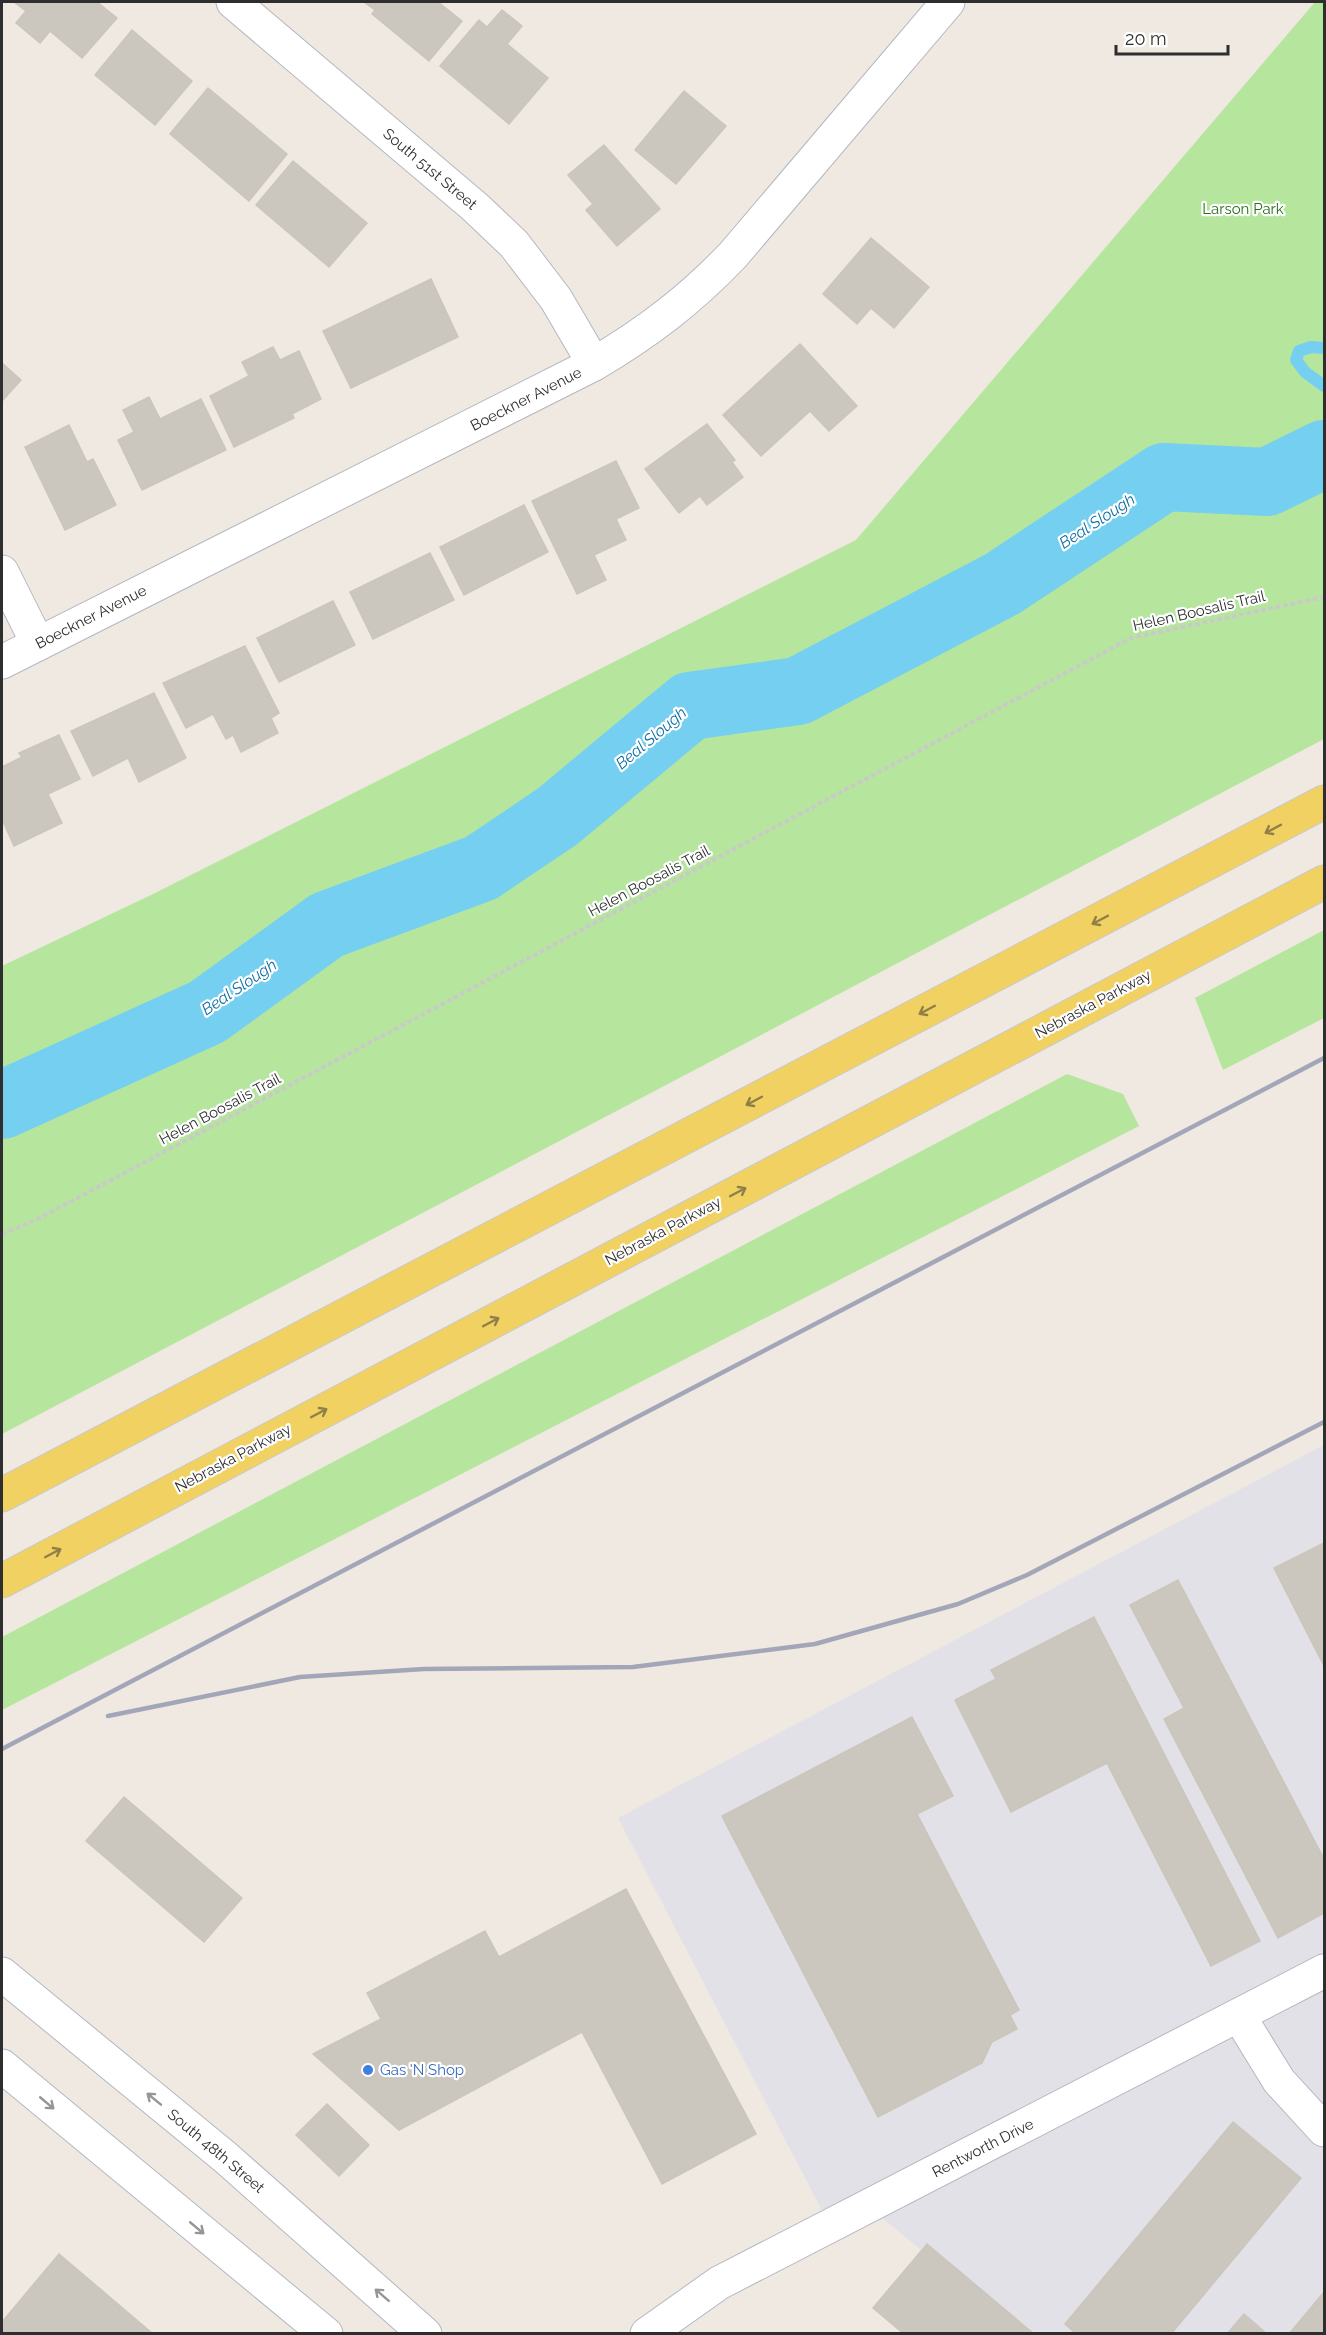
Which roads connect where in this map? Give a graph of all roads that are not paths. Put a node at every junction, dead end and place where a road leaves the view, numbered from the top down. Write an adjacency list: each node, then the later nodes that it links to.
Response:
1 (233, 2): 3 (street, South 51st Street)
2 (948, 2): 3 (street, Boeckner Avenue)
3 (594, 364): 5 (street, Boeckner Avenue)
4 (2, 572): 5 (street)
5 (38, 644): 6 (street, Boeckner Avenue)
6 (2, 662)
7 (1324, 802): 9 (main road, one-way to 9)
8 (1324, 882): 10 (main road, Nebraska Parkway, one-way to 8)
9 (2, 1495)
10 (2, 1581)
11 (1324, 1971): 13 (street, Rentworth Drive)
12 (2, 1974): 17 (street, South 48th Street, one-way to 12)
13 (1239, 2016): 15 (street); 18 (street, Rentworth Drive)
14 (2, 2066): 16 (street, one-way to 16)
15 (1324, 2130)
16 (326, 2334)
17 (425, 2334)
18 (647, 2334)

